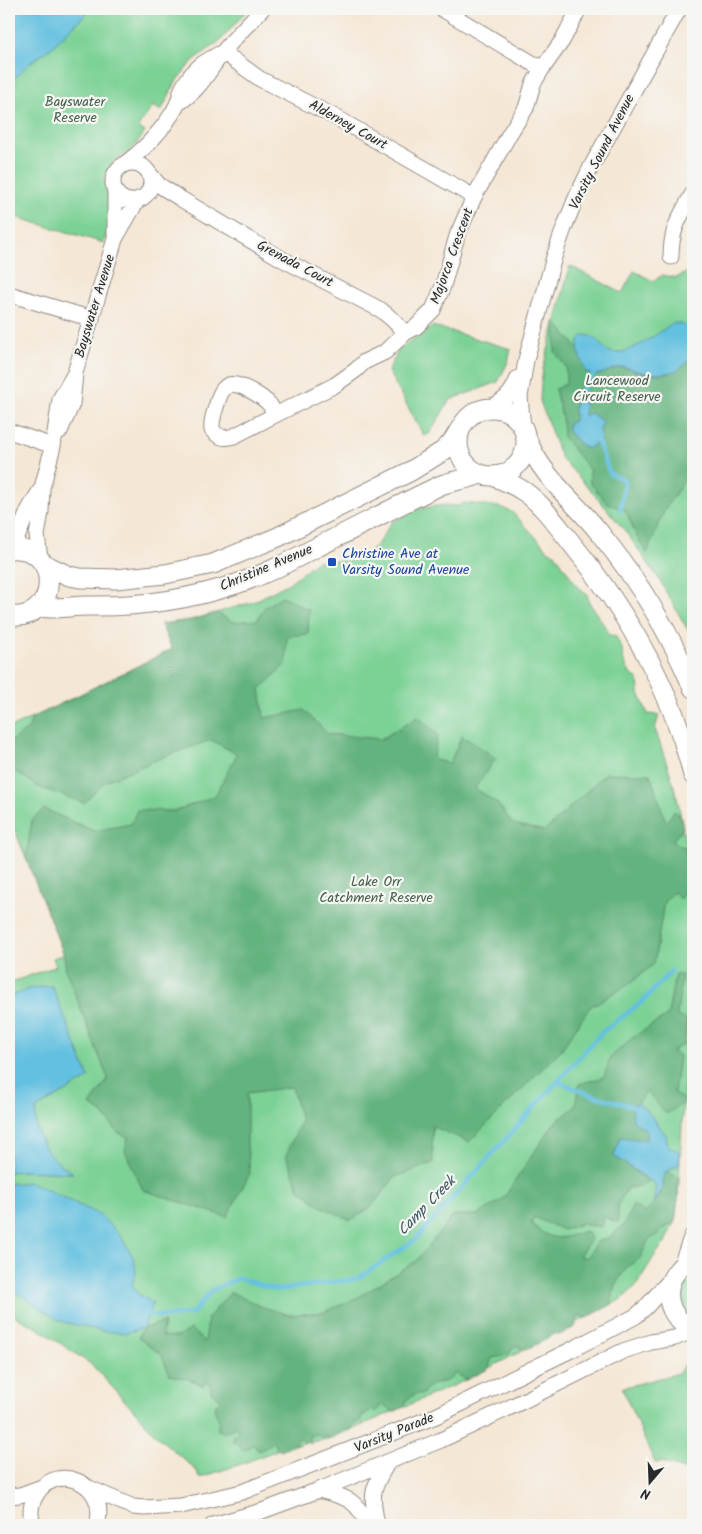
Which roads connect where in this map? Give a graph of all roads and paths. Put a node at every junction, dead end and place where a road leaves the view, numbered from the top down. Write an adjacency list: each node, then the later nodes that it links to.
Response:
1 (262, 9): 5 (street, Bayswater Avenue)
2 (442, 9): 6 (street)
3 (579, 9): 6 (street, Majorca Crescent)
4 (679, 9): 20 (street, Varsity Sound Avenue)
5 (223, 52): 7 (street, Bayswater Avenue); 12 (street, Alderney Court)
6 (542, 69): 12 (street, Majorca Crescent)
7 (158, 132): 8 (street, Bayswater Avenue); 9 (street, Bayswater Avenue)
8 (123, 165): 9 (street); 10 (street, Bayswater Avenue)
9 (147, 171): 13 (street, Bayswater Avenue); 14 (street, Grenada Court)
10 (115, 190): 13 (street); 15 (street, Bayswater Avenue)
11 (693, 192): 16 (street)
12 (474, 197): 19 (street, Majorca Crescent)
13 (140, 199): 14 (street, Grenada Court); 15 (street, Bayswater Avenue)
14 (180, 199): 19 (street, Grenada Court)
15 (114, 239): 18 (street, Bayswater Avenue)
16 (670, 257)
17 (9, 294): 18 (street)
18 (92, 319): 26 (street, Bayswater Avenue)
19 (405, 333): 22 (street, Majorca Crescent)
20 (526, 360): 21 (street, Varsity Sound Avenue); 25 (street, Varsity Sound Avenue)
21 (489, 408): 23 (main road); 25 (main road)
22 (275, 415)
23 (462, 426): 27 (main road); 30 (main road, Christine Avenue)
24 (9, 431): 26 (street)
25 (525, 433): 27 (main road); 33 (main road)
26 (53, 446): 28 (street, Bayswater Avenue)
27 (487, 476): 31 (main road, Christine Avenue); 34 (main road)
28 (42, 488): 29 (street, Bayswater Avenue); 30 (street, Bayswater Avenue)
29 (9, 548): 30 (main road, Christine Avenue)
30 (42, 562): 31 (main road)
31 (38, 607): 32 (main road, Christine Avenue)
32 (9, 616)
33 (693, 688)
34 (693, 775)
35 (693, 1238): 36 (main road)
36 (683, 1266): 37 (main road); 40 (street, Varsity Parade)
37 (693, 1331): 38 (street, Varsity Parade)
38 (388, 1462): 41 (street, Varsity Parade); 47 (street)
39 (42, 1487): 40 (street, Varsity Parade); 42 (street); 43 (street)
40 (89, 1488): 44 (street)
41 (319, 1490): 45 (street, Varsity Parade); 46 (street)
42 (9, 1496)
43 (34, 1525)
44 (97, 1525)
45 (213, 1525)
46 (368, 1525)
47 (377, 1525)

